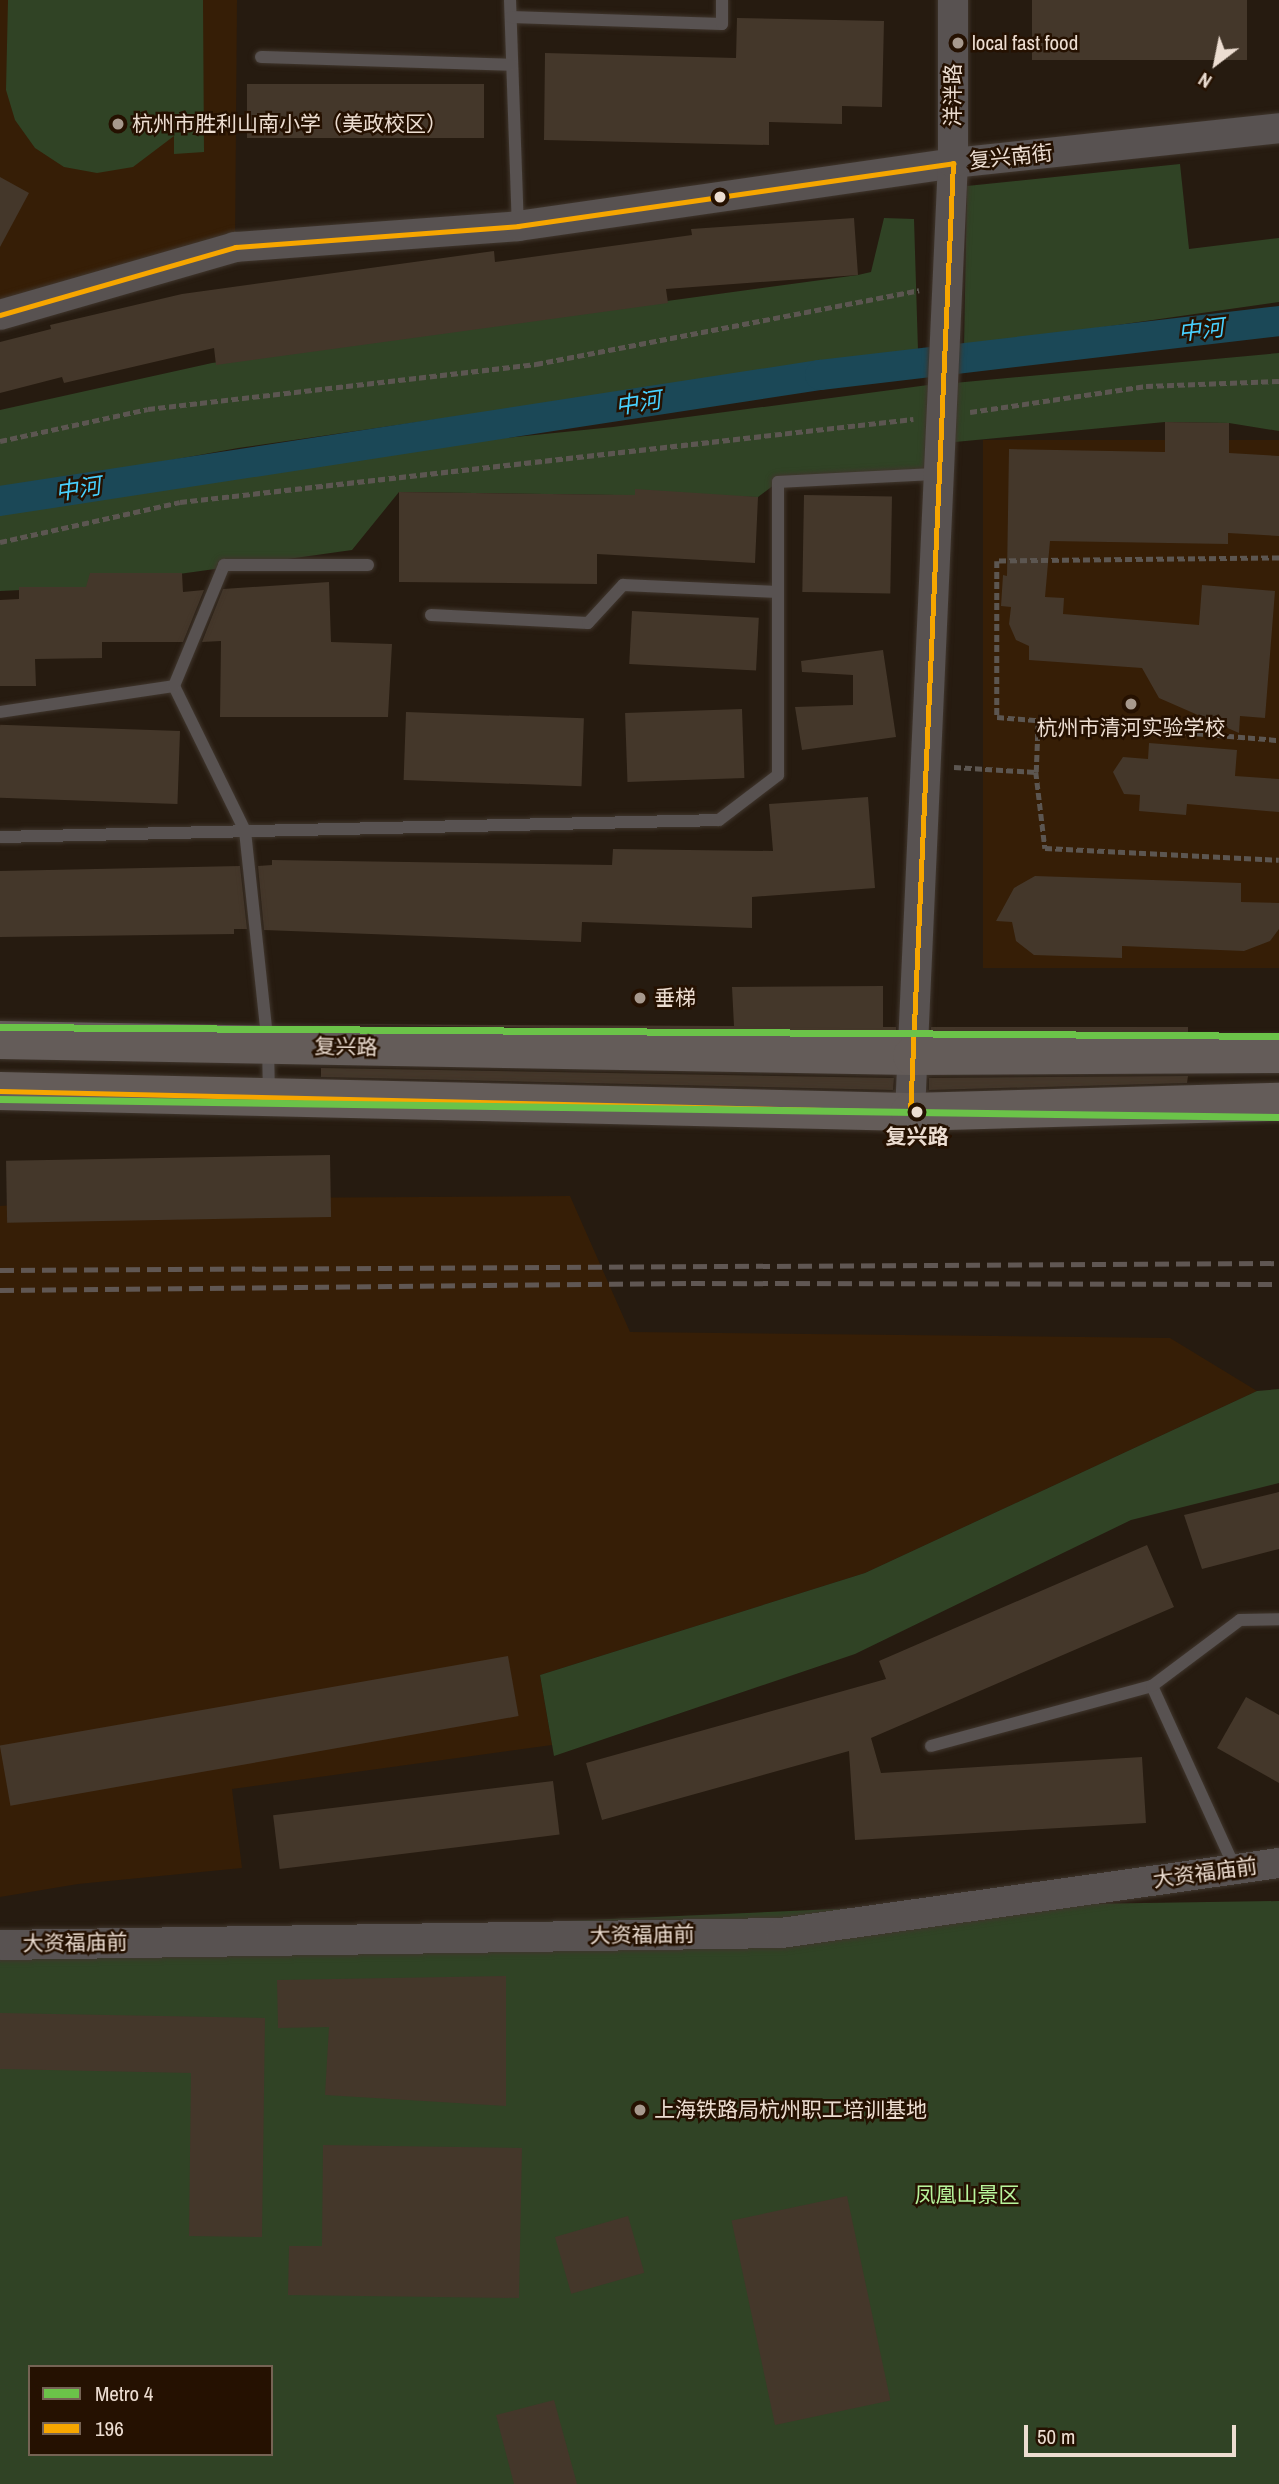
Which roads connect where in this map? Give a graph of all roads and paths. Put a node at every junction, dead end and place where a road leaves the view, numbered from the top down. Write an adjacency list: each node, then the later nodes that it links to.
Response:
1 (510, 0): 4 (lane)
2 (722, 0): 4 (lane)
3 (953, 0): 8 (street, 洋泮路)
4 (511, 17): 6 (lane)
5 (261, 57): 6 (lane)
6 (512, 65): 9 (lane)
7 (1279, 128): 8 (street, 复兴南街)
8 (953, 163): 9 (street, 复兴南街); 10 (street, 洋泮路)
9 (517, 226): 11 (street, 复兴南街)
10 (947, 285): 13 (street, 洋泮路); 14 (path)
11 (0, 314)
12 (1279, 381): 13 (path)
13 (942, 416): 15 (street, 洋泮路); 16 (path)
14 (0, 441)
15 (939, 474): 19 (lane); 25 (street, 洋泮路)
16 (0, 542)
17 (1279, 558): 23 (path)
18 (368, 565): 21 (lane)
19 (778, 592): 20 (lane); 27 (lane)
20 (431, 615)
21 (174, 686): 22 (lane); 27 (lane)
22 (0, 712)
23 (1038, 720): 24 (path); 26 (path)
24 (1279, 740)
25 (925, 766): 26 (path); 33 (street, 洋泮路)
26 (1036, 772): 29 (path)
27 (245, 831): 28 (lane); 31 (lane)
28 (0, 837)
29 (1279, 860)
30 (0, 1040): 31 (main road, 复兴路)
31 (268, 1045): 33 (main road, 复兴路); 35 (lane)
32 (1279, 1054): 33 (main road, 复兴路)
33 (912, 1056): 37 (street, 洋泮路)
34 (0, 1091): 35 (main road)
35 (270, 1098): 37 (main road)
36 (1279, 1102): 37 (main road)
37 (910, 1112)
38 (1279, 1619): 39 (lane)
39 (1152, 1686): 40 (lane); 42 (lane)
40 (931, 1746)
41 (1279, 1863): 42 (street, 大资福庙前)
42 (1236, 1869): 43 (street, 大资福庙前)
43 (0, 1945)

